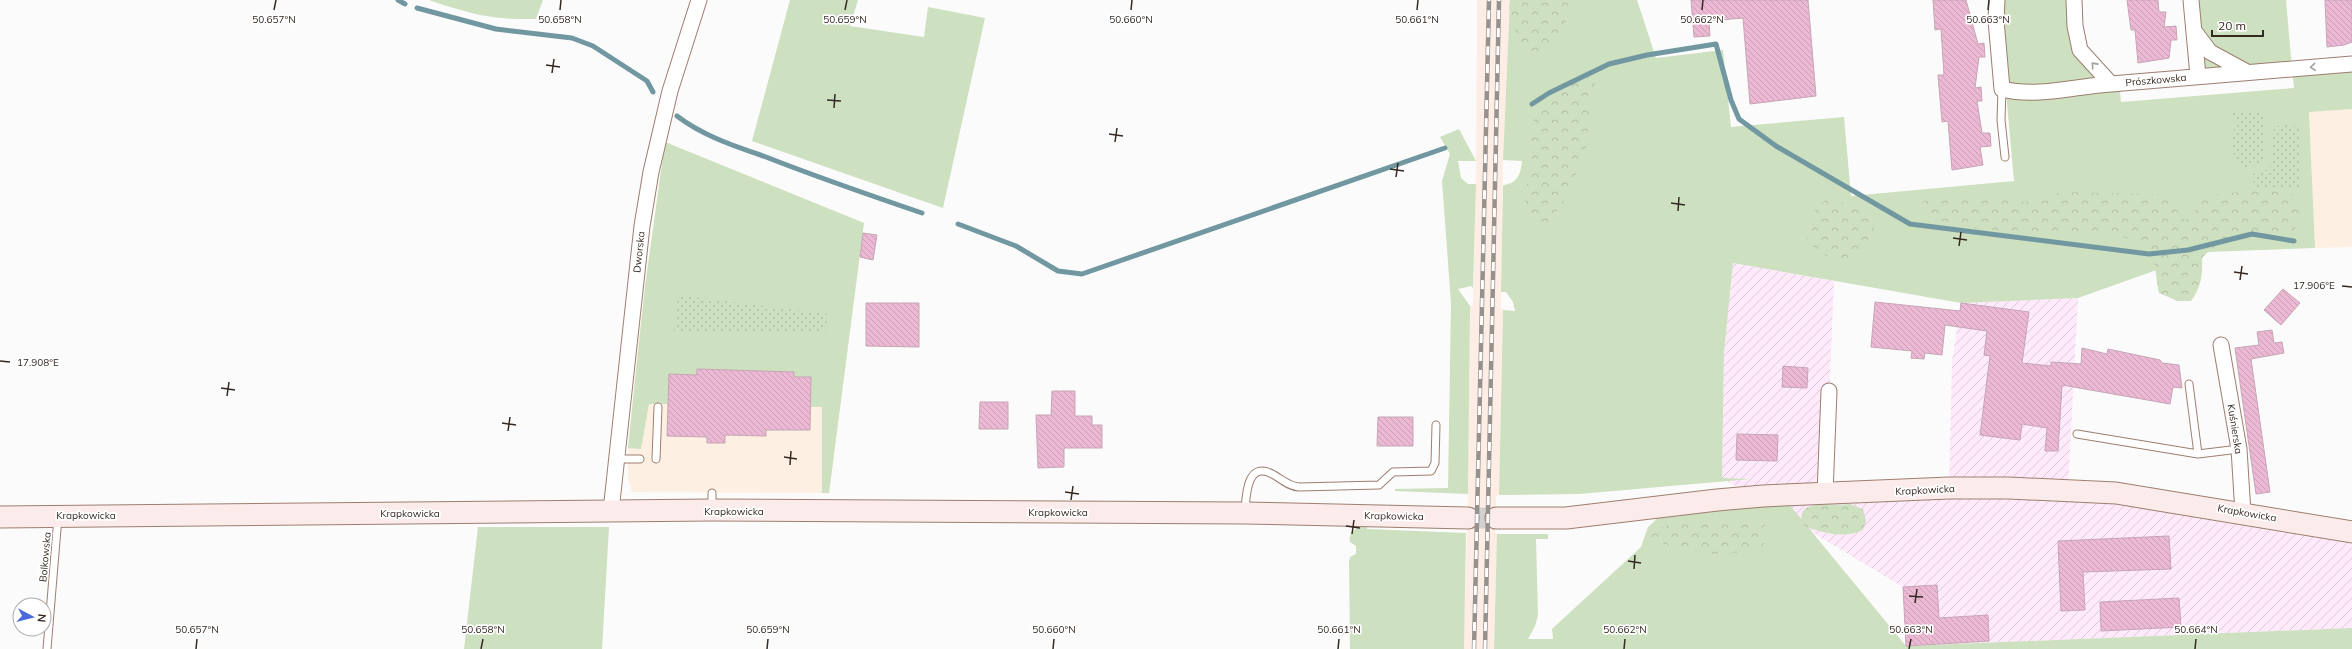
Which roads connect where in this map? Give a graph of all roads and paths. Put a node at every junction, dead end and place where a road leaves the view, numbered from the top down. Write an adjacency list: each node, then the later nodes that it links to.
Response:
1 (699, 0): 20 (street, Dworska)
2 (1997, 0): 10 (street)
3 (2074, 0): 9 (street, Prószkowska, one-way to 3)
4 (2192, 0): 5 (street)
5 (2194, 30): 7 (street); 8 (street)
6 (2352, 64): 7 (street, Prószkowska, one-way to 7)
7 (2248, 72): 8 (street, Prószkowska)
8 (2198, 76): 9 (street, Prószkowska)
9 (2111, 84): 10 (street)
10 (2002, 89): 11 (lane)
11 (2005, 158)
12 (2221, 345): 18 (street, Kuśnierska)
13 (2189, 384): 19 (lane)
14 (1829, 391): 23 (street)
15 (658, 407): 22 (lane)
16 (1436, 425): 25 (lane)
17 (2077, 434): 19 (lane)
18 (2239, 449): 19 (lane); 26 (street, Kuśnierska)
19 (2198, 454)
20 (617, 458): 21 (lane); 24 (street, Dworska)
21 (640, 459)
22 (656, 459)
23 (1825, 494): 26 (street, Krapkowicka); 30 (street, Krapkowicka)
24 (612, 511): 25 (street, Krapkowicka); 27 (street, Krapkowicka)
25 (1245, 513): 29 (street, Krapkowicka)
26 (2243, 513): 31 (street, Krapkowicka)
27 (58, 515): 28 (street, Krapkowicka); 32 (lane, Bolkowska)
28 (0, 517)
29 (1468, 518)
30 (1496, 518)
31 (2352, 532)
32 (47, 649)

